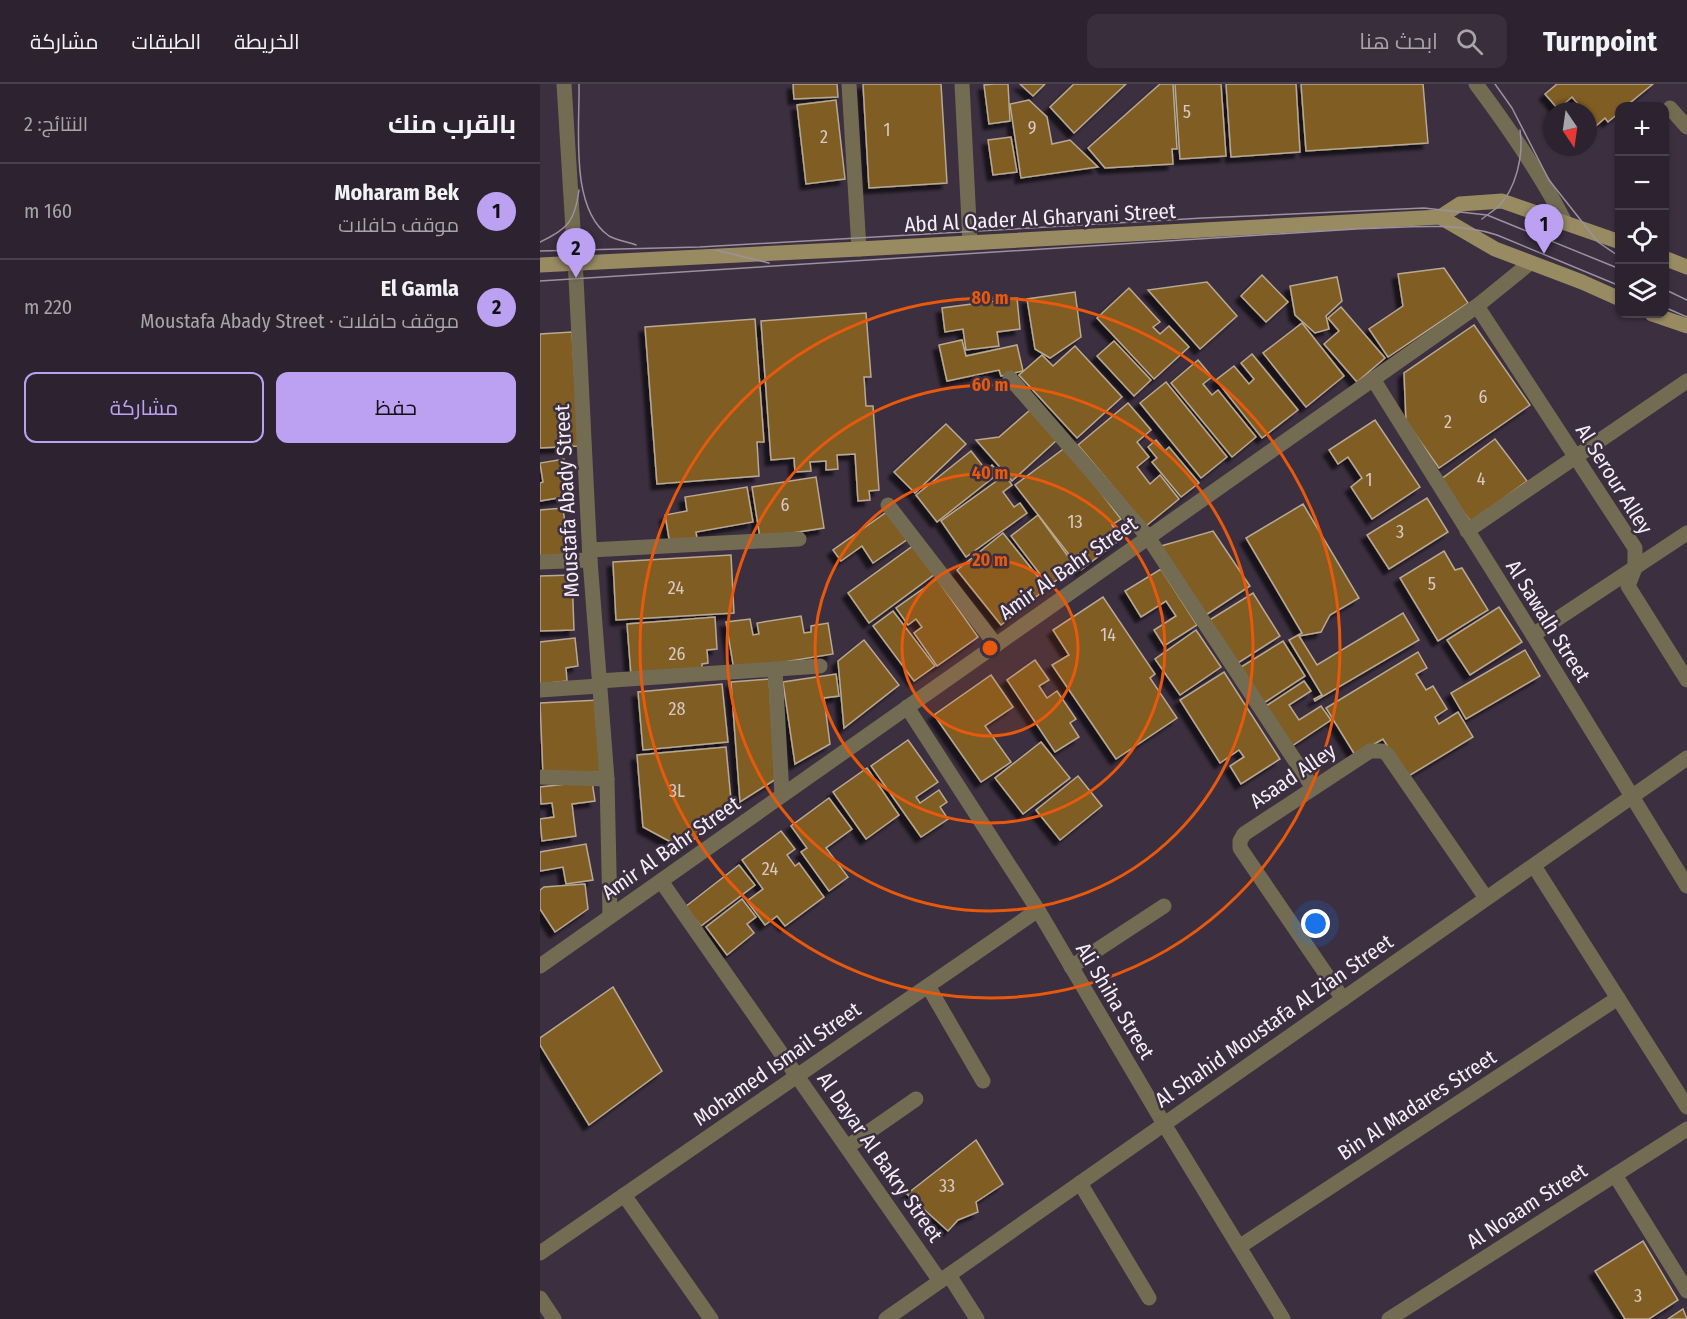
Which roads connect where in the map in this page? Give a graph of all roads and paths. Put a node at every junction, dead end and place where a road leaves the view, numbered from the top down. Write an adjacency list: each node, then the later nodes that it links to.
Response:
1 (564, 84): 13 (street, Moustafa Abady Street)
2 (849, 84): 11 (street)
3 (962, 84): 10 (street)
4 (1476, 84): 8 (street)
5 (1670, 108): 6 (street)
6 (1687, 127)
7 (1440, 217): 8 (main road); 10 (main road, Abd Al Qader Al Gharyani Street); 14 (main road)
8 (1565, 222): 9 (main road)
9 (1615, 240)
10 (970, 242): 11 (main road, Abd Al Qader Al Gharyani Street)
11 (859, 249): 13 (main road, Abd Al Qader Al Gharyani Street)
12 (1669, 260): 16 (main road)
13 (575, 262): 15 (main road, Abd Al Qader Al Gharyani Street); 30 (street, Moustafa Abady Street)
14 (1530, 263): 17 (main road); 18 (street, Amir Al Bahr Street)
15 (540, 265)
16 (1687, 267)
17 (1615, 297)
18 (1477, 306): 22 (street, Amir Al Bahr Street); 24 (street, Al Serour Alley)
19 (1664, 318): 20 (main road)
20 (1687, 326)
21 (1010, 378): 28 (street)
22 (1372, 379): 26 (street, Al Sawalh Street); 28 (street, Amir Al Bahr Street)
23 (1687, 381): 24 (street)
24 (1576, 456): 26 (street); 32 (street, Al Serour Alley)
25 (888, 505): 34 (street)
26 (1467, 531): 33 (street, Al Sawalh Street)
27 (1687, 533): 32 (street)
28 (1148, 537): 34 (street, Amir Al Bahr Street); 44 (street)
29 (799, 539): 30 (street)
30 (590, 555): 31 (street); 38 (street, Moustafa Abady Street)
31 (540, 562)
32 (1635, 568): 33 (street); 37 (street, Al Serour Alley)
33 (1533, 635): 46 (street, Al Sawalh Street)
34 (996, 645): 40 (street, Amir Al Bahr Street)
35 (820, 666): 36 (street)
36 (775, 669): 38 (street); 45 (street)
37 (1687, 680)
38 (599, 684): 39 (street); 43 (street, Moustafa Abady Street)
39 (540, 690)
40 (907, 707): 45 (street, Amir Al Bahr Street); 53 (street, Ali Shiha Street)
41 (1687, 758): 46 (street, Al Shahid Moustafa Al Zian Street)
42 (540, 777): 43 (street)
43 (607, 779): 54 (street, Moustafa Abady Street)
44 (1313, 788): 51 (street, Asaad Alley); 59 (street, Asaad Alley)
45 (782, 795): 49 (street, Amir Al Bahr Street)
46 (1632, 797): 47 (street, Al Shahid Moustafa Al Zian Street); 48 (street, Al Sawalh Street)
47 (1534, 866): 51 (street, Al Shahid Moustafa Al Zian Street); 58 (street)
48 (1683, 870): 50 (street, Al Sawalh Street)
49 (660, 881): 54 (street, Amir Al Bahr Street); 60 (street, Al Dayar Al Bakry Street)
50 (1687, 886)
51 (1486, 898): 59 (street, Al Shahid Moustafa Al Zian Street)
52 (1164, 906): 56 (street)
53 (1038, 910): 56 (street, Ali Shiha Street); 57 (street, Mohamed Ismail Street)
54 (610, 916): 55 (street, Amir Al Bahr Street)
55 (540, 966)
56 (1071, 967): 64 (street, Ali Shiha Street)
57 (928, 986): 60 (street, Mohamed Ismail Street); 61 (street)
58 (1618, 998): 63 (street); 70 (street, Bin Al Madares Street)
59 (1343, 999): 64 (street, Al Shahid Moustafa Al Zian Street)
60 (797, 1076): 66 (street, Al Dayar Al Bakry Street); 69 (street, Mohamed Ismail Street)
61 (983, 1081)
62 (916, 1099): 66 (street)
63 (1687, 1107)
64 (1164, 1124): 68 (street, Al Shahid Moustafa Al Zian Street); 70 (street, Ali Shiha Street)
65 (1687, 1129): 67 (street, Al Noaam Street)
66 (847, 1147): 72 (street, Al Dayar Al Bakry Street)
67 (1615, 1175): 73 (street); 81 (street, Al Noaam Street)
68 (1080, 1183): 72 (street, Al Shahid Moustafa Al Zian Street); 75 (street)
69 (624, 1195): 71 (street, Mohamed Ismail Street); 77 (street)
70 (1239, 1247): 80 (street, Ali Shiha Street)
71 (540, 1253)
72 (945, 1278): 78 (street, Al Shahid Moustafa Al Zian Street); 79 (street, Al Dayar Al Bakry Street)
73 (1687, 1291)
74 (540, 1298): 76 (street)
75 (1149, 1298)
76 (554, 1319)
77 (711, 1319)
78 (886, 1319)
79 (977, 1319)
80 (1283, 1319)
81 (1389, 1319)

